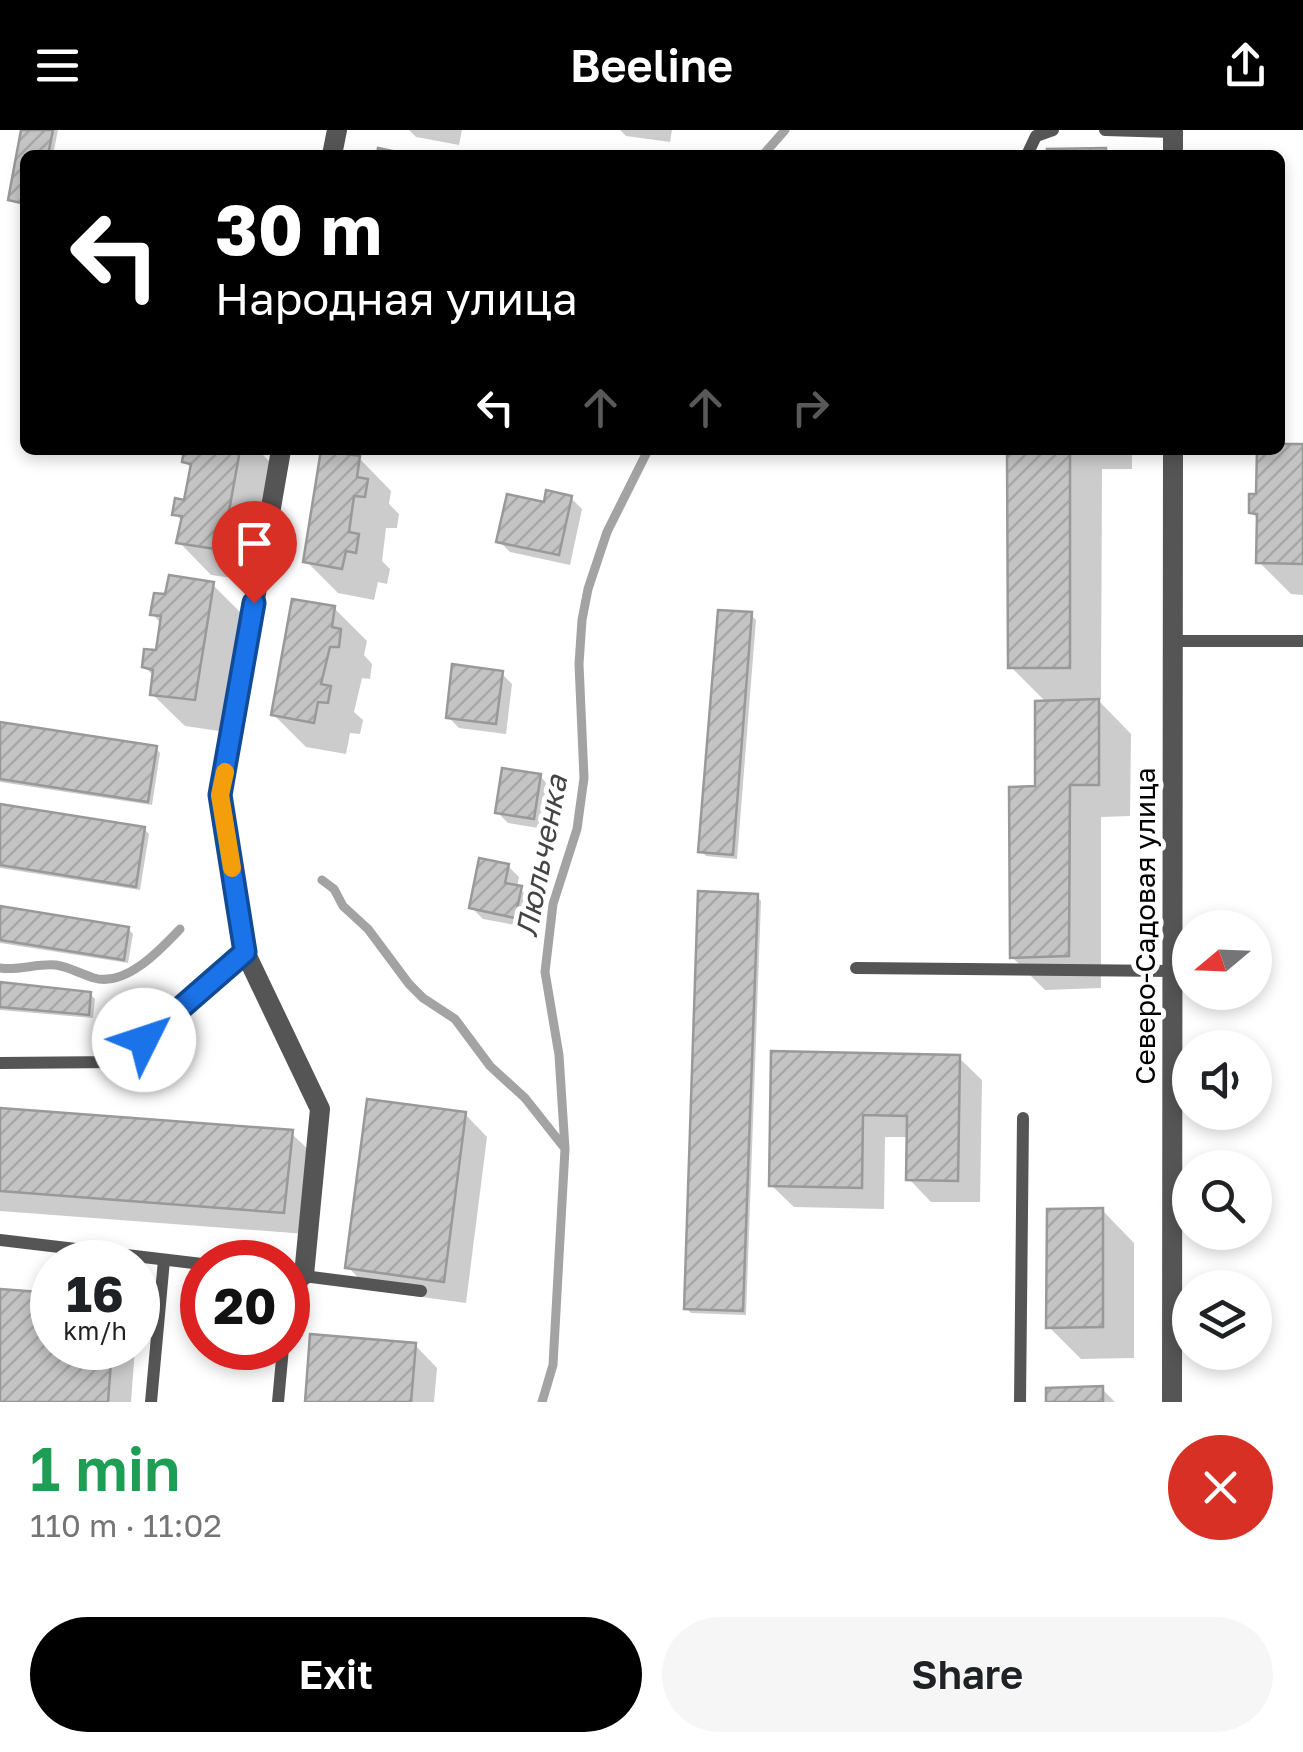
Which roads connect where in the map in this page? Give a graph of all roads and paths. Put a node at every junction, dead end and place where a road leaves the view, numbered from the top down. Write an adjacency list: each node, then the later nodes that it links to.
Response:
1 (1053, 130): 4 (lane)
2 (1106, 130): 3 (lane)
3 (1173, 131)
4 (1029, 150)
5 (281, 455): 10 (street)
6 (1173, 455): 7 (street, Северо-Садовая улица)
7 (1173, 641): 8 (lane); 9 (street, Северо-Садовая улица)
8 (1303, 641)
9 (1172, 910)
10 (245, 952): 14 (lane); 17 (street)
11 (856, 968): 12 (lane)
12 (1172, 971)
13 (1172, 1010): 26 (street, Северо-Садовая улица)
14 (0, 1064)
15 (1022, 1118): 25 (lane)
16 (0, 1240): 18 (lane)
17 (301, 1240)
18 (164, 1260): 19 (lane); 23 (lane)
19 (180, 1262)
20 (310, 1276): 21 (lane)
21 (421, 1290)
22 (281, 1370): 24 (lane)
23 (152, 1402)
24 (278, 1402)
25 (1020, 1402)
26 (1172, 1402)

